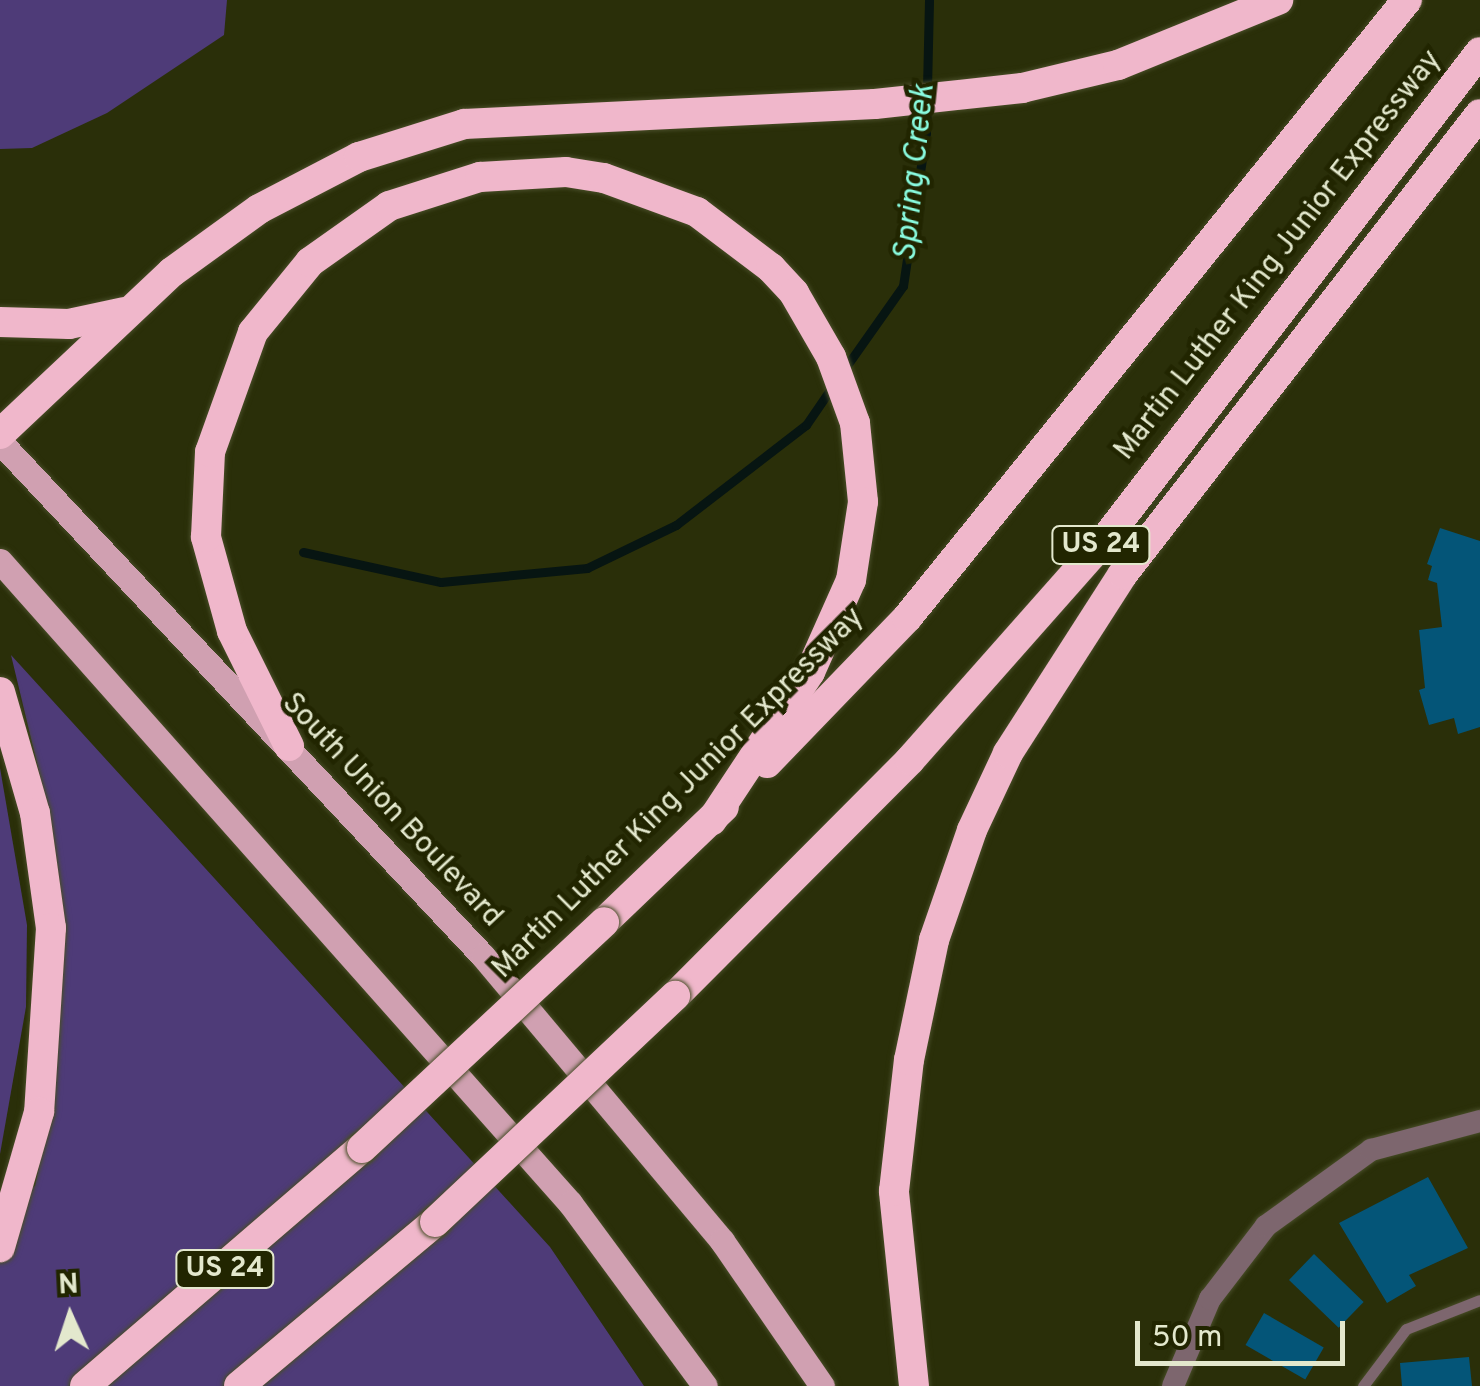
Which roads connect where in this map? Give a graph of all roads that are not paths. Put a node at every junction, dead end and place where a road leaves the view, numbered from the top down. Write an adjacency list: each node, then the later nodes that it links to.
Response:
1 (1278, 0): 5 (highway)
2 (1407, 0): 12 (highway, Martin Luther King Junior Expressway / US 24)
3 (1480, 52): 17 (highway, Martin Luther King Junior Expressway / US 24, bridge)
4 (1480, 114): 20 (highway)
5 (124, 312): 6 (highway); 7 (highway)
6 (0, 322)
7 (0, 434)
8 (0, 442): 11 (main road, South Union Boulevard)
9 (0, 561): 18 (main road)
10 (0, 692): 14 (highway)
11 (289, 746): 12 (highway); 19 (main road, South Union Boulevard)
12 (712, 820): 16 (highway, Martin Luther King Junior Expressway / US 24, bridge)
13 (1480, 1120): 21 (street)
14 (0, 1246)
15 (1480, 1300): 22 (lane)
16 (85, 1386)
17 (239, 1386)
18 (704, 1386)
19 (822, 1386)
20 (914, 1386)
21 (1173, 1386)
22 (1362, 1386)

